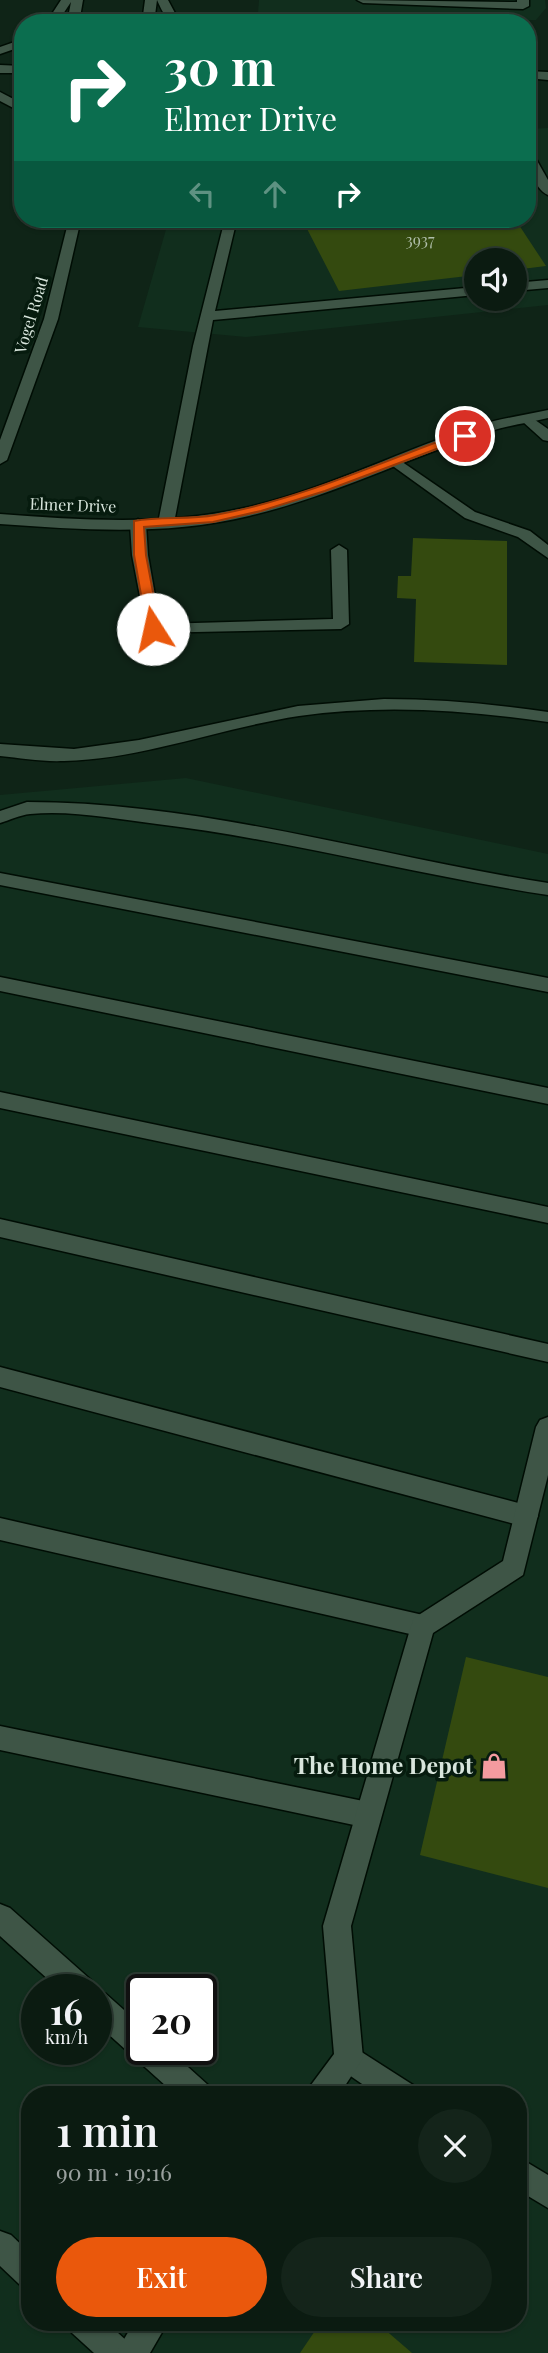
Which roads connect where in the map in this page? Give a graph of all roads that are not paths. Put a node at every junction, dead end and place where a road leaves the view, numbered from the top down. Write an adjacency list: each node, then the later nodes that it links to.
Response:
1 (363, 0): 2 (street)
2 (523, 0)
3 (536, 164): 4 (street)
4 (548, 191)
5 (73, 228): 14 (street, Vogel Road)
6 (229, 228): 10 (street)
7 (548, 284): 8 (street)
8 (527, 286)
9 (464, 292): 10 (street)
10 (207, 316): 17 (street)
11 (548, 414): 12 (street, Elmer Drive)
12 (528, 419): 13 (street); 15 (street, Elmer Drive)
13 (548, 437)
14 (0, 460)
15 (395, 461): 17 (street, Elmer Drive); 20 (street)
16 (0, 519): 18 (street, Elmer Drive)
17 (166, 523): 18 (street, Elmer Drive)
18 (138, 524): 19 (street)
19 (339, 550)
20 (548, 553)
21 (548, 717): 22 (street)
22 (0, 750)
23 (0, 817): 25 (street)
24 (0, 879): 27 (street)
25 (548, 888)
26 (0, 984): 28 (street)
27 (548, 985)
28 (548, 1096)
29 (0, 1100): 30 (street)
30 (548, 1215)
31 (0, 1228): 32 (street)
32 (548, 1353)
33 (0, 1377): 35 (street)
34 (548, 1427): 35 (street)
35 (526, 1516): 37 (street)
36 (0, 1529): 37 (street)
37 (423, 1626): 39 (street)
38 (0, 1738): 39 (street)
39 (368, 1815): 44 (street)
40 (0, 1917): 41 (street)
41 (62, 1974)
42 (112, 2018): 43 (street)
43 (126, 2031)
44 (349, 2057): 47 (street); 48 (street)
45 (165, 2065): 46 (street)
46 (188, 2086)
47 (328, 2086)
48 (390, 2086)
49 (527, 2178): 50 (street)
50 (548, 2193)
51 (0, 2246): 52 (street)
52 (21, 2265)
53 (93, 2331): 55 (street)
54 (147, 2331): 56 (street)
55 (117, 2353)
56 (131, 2353)

